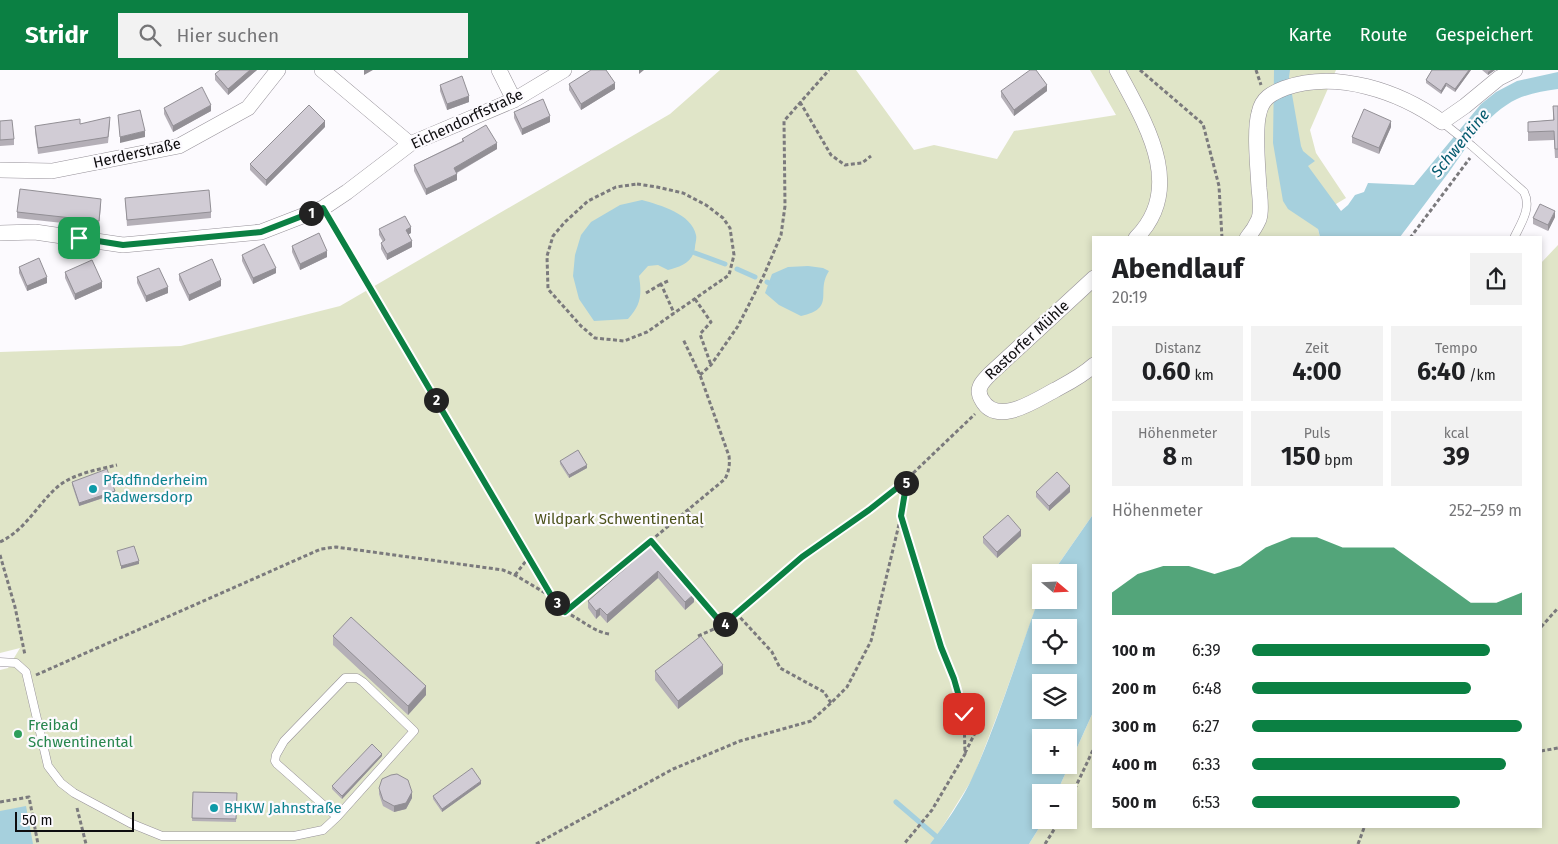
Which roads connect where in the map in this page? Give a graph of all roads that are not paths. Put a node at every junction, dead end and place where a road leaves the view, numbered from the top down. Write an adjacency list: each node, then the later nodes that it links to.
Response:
1 (278, 70): 10 (street, Herderstraße)
2 (322, 70): 9 (street)
3 (499, 70): 7 (street)
4 (564, 70): 7 (street, Eichendorffstraße)
5 (1117, 70): 12 (street)
6 (1515, 70): 8 (street)
7 (514, 100): 9 (street, Eichendorffstraße)
8 (1442, 122): 13 (street); 14 (lane)
9 (410, 144): 11 (street, Eichendorffstraße)
10 (0, 170)
11 (0, 233)
12 (1138, 236)
13 (1249, 236)
14 (1515, 236)
15 (1092, 280): 16 (street, Rastorfer Mühle)
16 (1092, 366)
17 (0, 662): 18 (lane)
18 (337, 817): 18 (lane)

